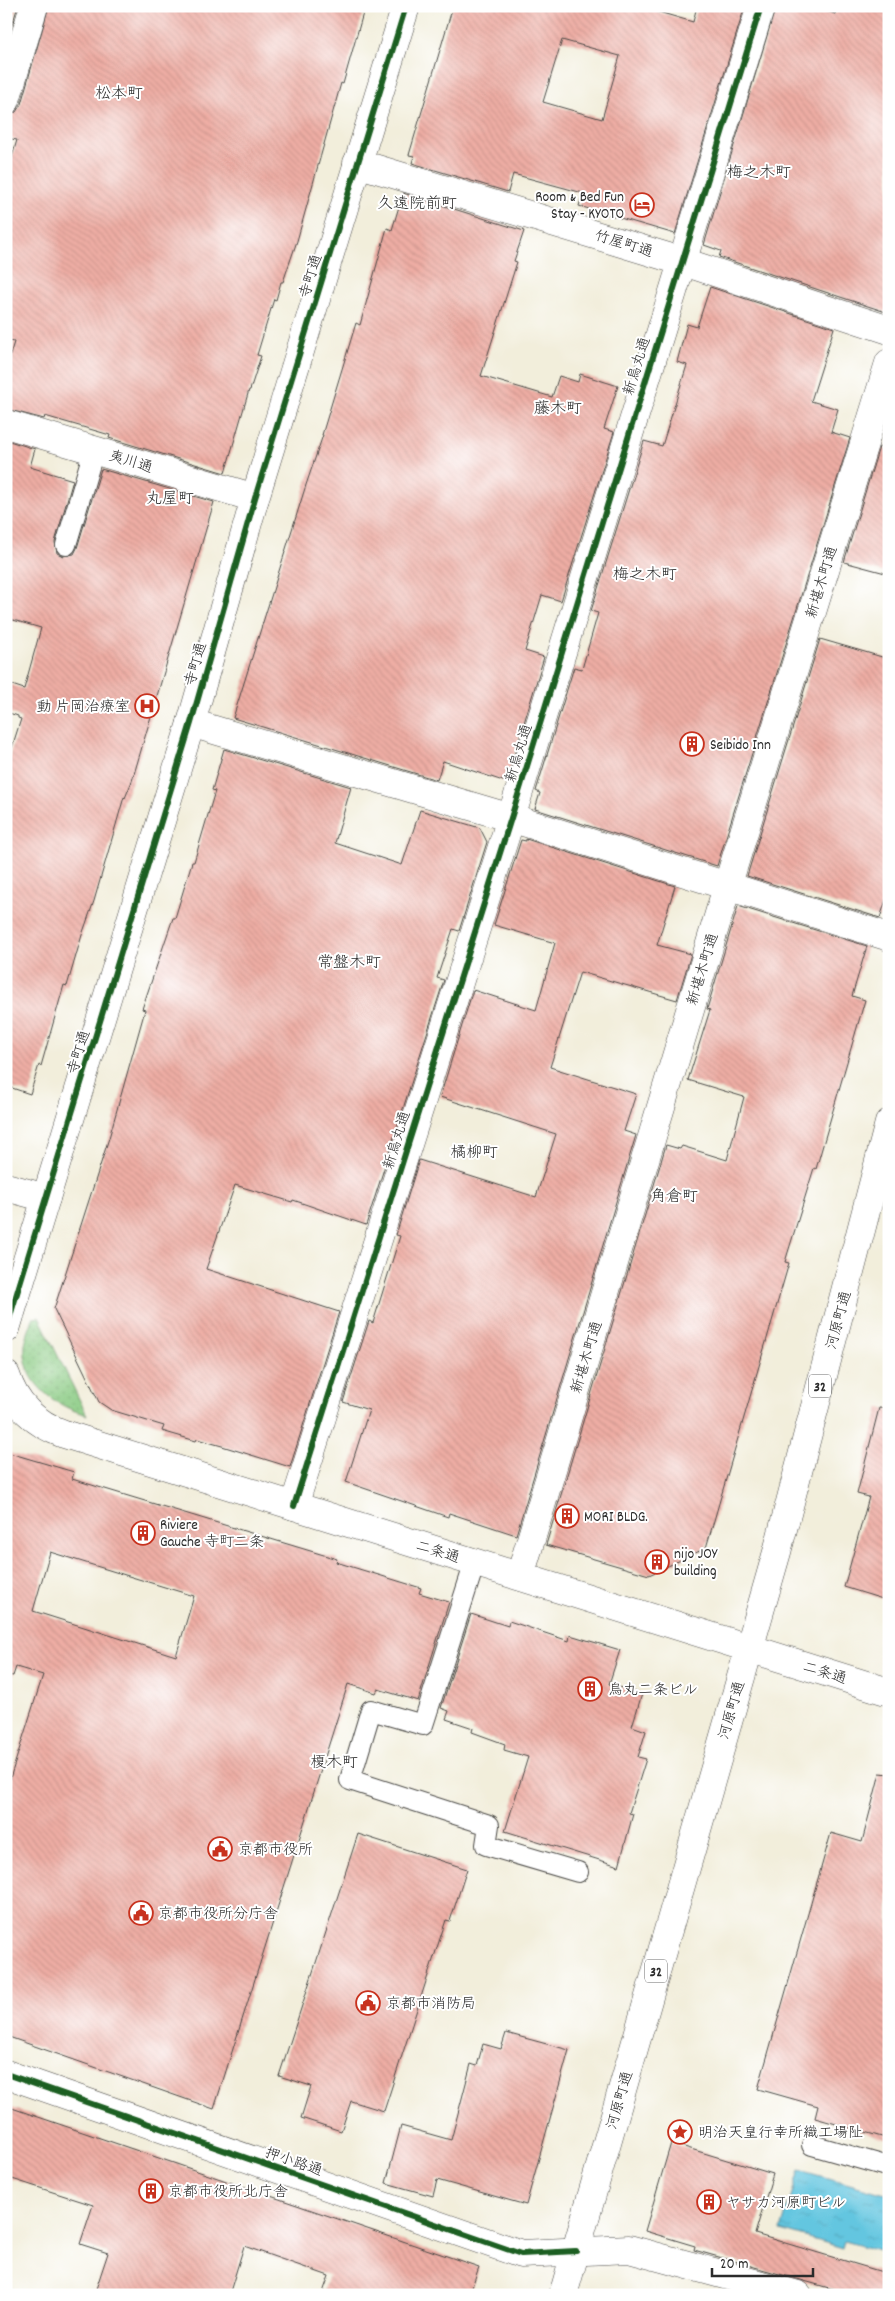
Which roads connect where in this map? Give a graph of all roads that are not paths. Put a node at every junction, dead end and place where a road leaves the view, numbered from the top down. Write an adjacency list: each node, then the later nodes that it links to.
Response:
1 (34, 6): 4 (street)
2 (406, 6): 5 (street, 寺町通)
3 (761, 6): 6 (street, 新烏丸通)
4 (6, 100)
5 (357, 163): 6 (street, 竹屋町通); 11 (street, 寺町通)
6 (681, 261): 7 (street, 竹屋町通); 14 (street, 新烏丸通)
7 (889, 330)
8 (889, 362): 15 (street, 新堪木町通)
9 (6, 424): 10 (street, 夷川通)
10 (94, 450): 11 (street, 夷川通); 12 (lane)
11 (255, 498): 13 (street, 寺町通)
12 (66, 545)
13 (191, 723): 14 (street); 19 (street, 寺町通)
14 (511, 818): 15 (street); 22 (street, 新烏丸通)
15 (727, 887): 16 (street); 24 (street, 新堪木町通)
16 (889, 936)
17 (889, 1123): 25 (street, 河原町通 / 32)
18 (6, 1187): 19 (street)
19 (46, 1198): 20 (street, 寺町通)
20 (6, 1329)
21 (7, 1381): 22 (street, 二条通)
22 (294, 1506): 23 (street, 二条通)
23 (476, 1562): 24 (street, 二条通); 27 (lane)
24 (520, 1576): 25 (street, 二条通)
25 (749, 1648): 26 (street, 二条通); 31 (street, 河原町通 / 32)
26 (889, 1692)
27 (578, 1872)
28 (6, 2074): 31 (street, 押小路通)
29 (812, 2145): 30 (lane)
30 (889, 2166)
31 (576, 2251): 32 (street, 河原町通 / 32); 33 (street, 押小路通)
32 (563, 2295)
33 (798, 2295)

